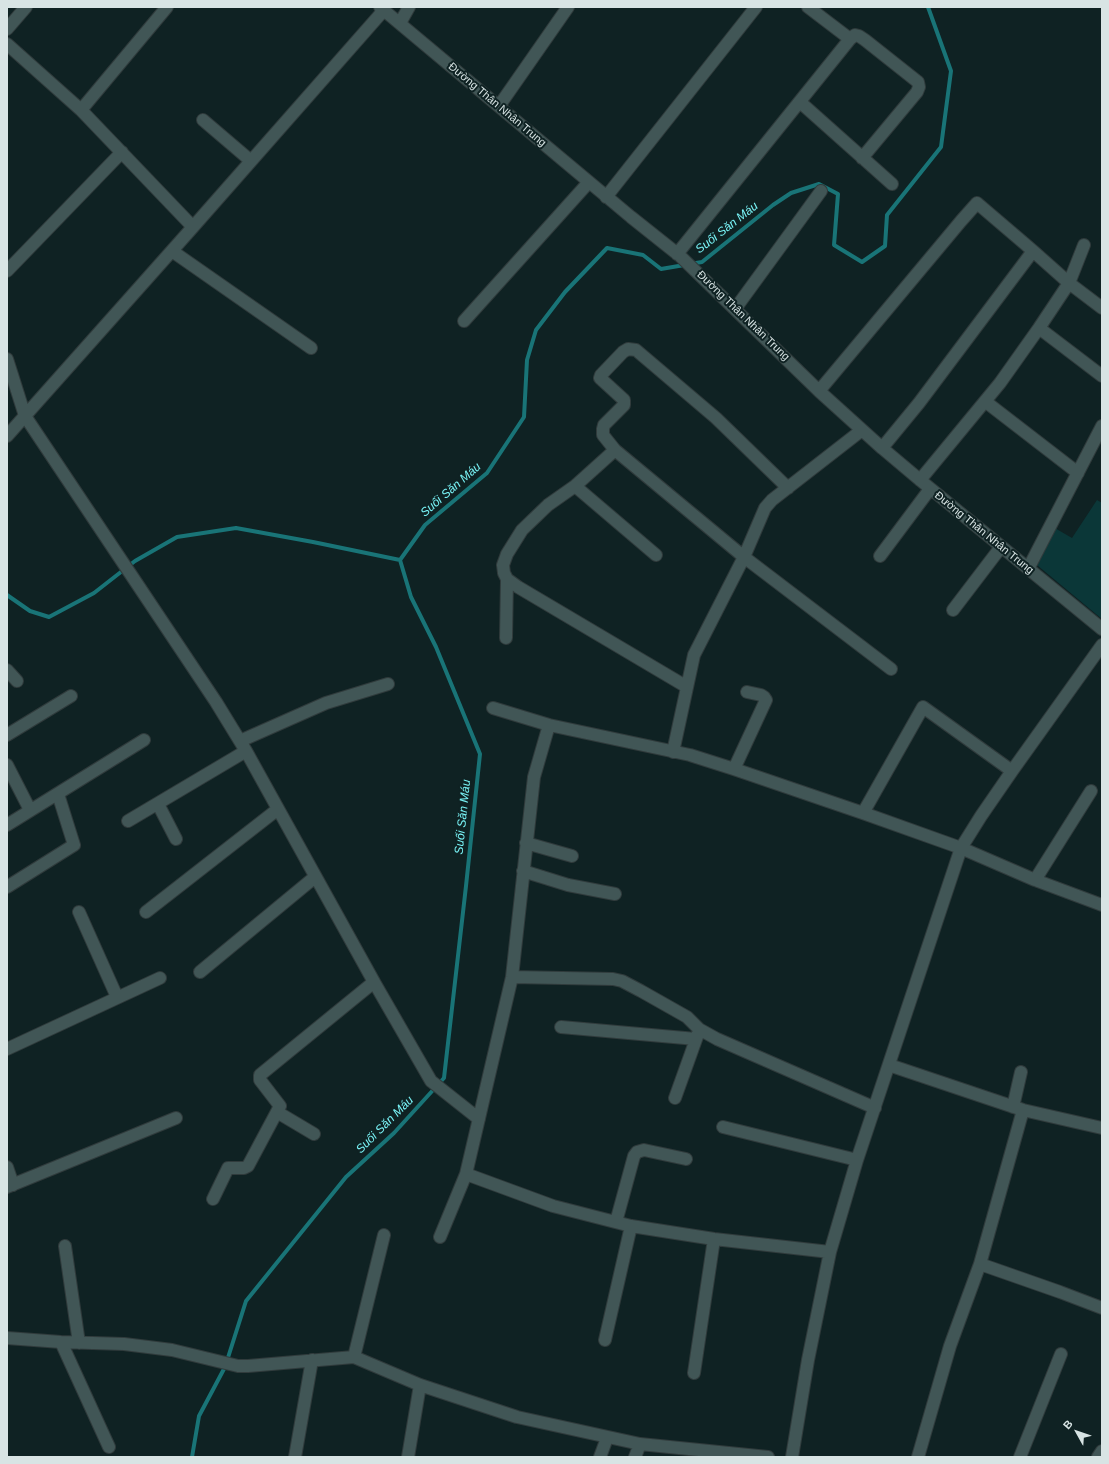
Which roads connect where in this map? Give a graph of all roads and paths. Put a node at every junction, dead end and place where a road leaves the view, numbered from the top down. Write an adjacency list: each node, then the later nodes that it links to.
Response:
1 (26, 7): 9 (street)
2 (167, 7): 14 (street)
3 (409, 7): 8 (street)
4 (568, 7): 13 (street)
5 (756, 7): 22 (street)
6 (808, 7): 10 (street)
7 (382, 8): 8 (street, Đường Thân Nhân Trung); 18 (street)
8 (400, 23): 13 (street, Đường Thân Nhân Trung)
9 (7, 29)
10 (850, 39): 12 (street); 17 (street)
11 (7, 44): 14 (street)
12 (800, 102): 17 (street); 27 (street)
13 (499, 106): 19 (street, Đường Thân Nhân Trung)
14 (82, 110): 16 (street)
15 (203, 120): 18 (street)
16 (122, 152): 23 (street); 28 (street)
17 (862, 158): 20 (street)
18 (251, 161): 23 (street)
19 (589, 182): 22 (street, Đường Thân Nhân Trung); 32 (street)
20 (892, 184)
21 (821, 191): 31 (street)
22 (606, 197): 27 (street, Đường Thân Nhân Trung)
23 (194, 227): 25 (street)
24 (1084, 245): 29 (street)
25 (172, 251): 34 (street); 40 (street)
26 (1033, 251): 29 (street); 38 (street); 44 (street)
27 (678, 255): 31 (street, Đường Thân Nhân Trung)
28 (7, 271)
29 (1069, 283): 30 (street); 33 (street)
30 (1102, 308)
31 (735, 309): 38 (street, Đường Thân Nhân Trung)
32 (464, 321)
33 (1039, 328): 36 (street); 39 (street)
34 (311, 348)
35 (7, 359): 37 (street)
36 (1102, 376)
37 (10, 382): 40 (street)
38 (819, 391): 42 (street, Đường Thân Nhân Trung)
39 (986, 402): 46 (street); 47 (street)
40 (25, 416): 43 (street); 72 (street)
41 (1102, 426): 46 (street)
42 (862, 430): 44 (street, Đường Thân Nhân Trung); 49 (street)
43 (7, 436)
44 (882, 448): 47 (street, Đường Thân Nhân Trung)
45 (615, 450): 48 (street); 49 (street); 54 (street)
46 (1078, 473): 55 (street)
47 (920, 480): 50 (street, Đường Thân Nhân Trung)
48 (575, 486): 52 (street); 56 (street)
49 (788, 488): 54 (street)
50 (930, 489): 51 (street, Đường Thân Nhân Trung); 53 (street)
51 (1001, 547): 55 (street, Đường Thân Nhân Trung); 57 (street)
52 (656, 555)
53 (880, 556)
54 (744, 557): 61 (street); 65 (street)
55 (1028, 569): 58 (street, Đường Thân Nhân Trung)
56 (508, 579): 59 (street); 65 (street)
57 (953, 610)
58 (1102, 629)
59 (506, 638)
60 (1102, 645): 76 (street)
61 (891, 669)
62 (7, 670): 63 (street)
63 (17, 681)
64 (388, 684): 72 (street)
65 (687, 687): 73 (street)
66 (747, 692): 75 (street)
67 (71, 696): 70 (street)
68 (493, 708): 69 (street)
69 (549, 725): 73 (street); 86 (street)
70 (7, 735)
71 (144, 740): 78 (street)
72 (243, 746): 79 (street); 80 (street)
73 (673, 752): 75 (street)
74 (7, 765): 81 (street)
75 (734, 769): 82 (street)
76 (1012, 771): 82 (street); 87 (street)
77 (1091, 791): 91 (street)
78 (58, 794): 81 (street); 92 (street)
79 (158, 804): 83 (street); 85 (street)
80 (278, 809): 90 (street); 96 (street)
81 (30, 810): 84 (street)
82 (863, 813): 87 (street)
83 (128, 821)
84 (7, 825)
85 (176, 839)
86 (526, 843): 88 (street); 89 (street)
87 (962, 848): 91 (street); 105 (street)
88 (572, 856)
89 (523, 872): 93 (street); 98 (street)
90 (315, 877): 97 (street); 100 (street)
91 (1035, 880): 94 (street)
92 (7, 887)
93 (615, 894)
94 (1102, 905)
95 (79, 912): 101 (street)
96 (146, 912)
97 (200, 972)
98 (512, 977): 103 (street); 112 (street)
99 (160, 978): 101 (street)
100 (374, 982): 110 (street); 112 (street)
101 (117, 997): 104 (street)
102 (560, 1027): 103 (street)
103 (698, 1034): 107 (street); 108 (street)
104 (7, 1049)
105 (889, 1064): 108 (street); 109 (street)
106 (1021, 1072): 109 (street)
107 (675, 1098)
108 (875, 1108): 117 (street)
109 (1018, 1109): 114 (street); 129 (street)
110 (277, 1112): 115 (street); 121 (street)
111 (176, 1118): 120 (street)
112 (479, 1119): 119 (street)
113 (723, 1127): 117 (street)
114 (1102, 1128)
115 (314, 1134)
116 (686, 1159): 122 (street)
117 (857, 1160): 128 (street)
118 (7, 1167): 120 (street)
119 (466, 1174): 122 (street); 125 (street)
120 (10, 1186)
121 (213, 1199)
122 (616, 1222): 123 (street)
123 (631, 1226): 126 (street); 132 (street)
124 (384, 1235): 136 (street)
125 (440, 1237)
126 (714, 1239): 128 (street); 138 (street)
127 (65, 1246): 134 (street)
128 (830, 1252): 149 (street)
129 (980, 1264): 130 (street); 150 (street)
130 (1102, 1308)
131 (7, 1338): 133 (street)
132 (605, 1340)
133 (61, 1342): 134 (street); 142 (street)
134 (79, 1343): 137 (street)
135 (1061, 1354): 151 (street)
136 (354, 1356): 137 (street); 139 (street)
137 (312, 1360): 144 (street)
138 (694, 1373)
139 (420, 1385): 140 (street); 145 (street)
140 (607, 1438): 141 (street); 146 (street)
141 (640, 1444): 147 (street); 148 (street)
142 (109, 1447)
143 (1102, 1451): 152 (street)
144 (295, 1457)
145 (408, 1457)
146 (600, 1457)
147 (635, 1457)
148 (768, 1457)
149 (792, 1457)
150 (918, 1457)
151 (1020, 1457)
152 (1098, 1457)

